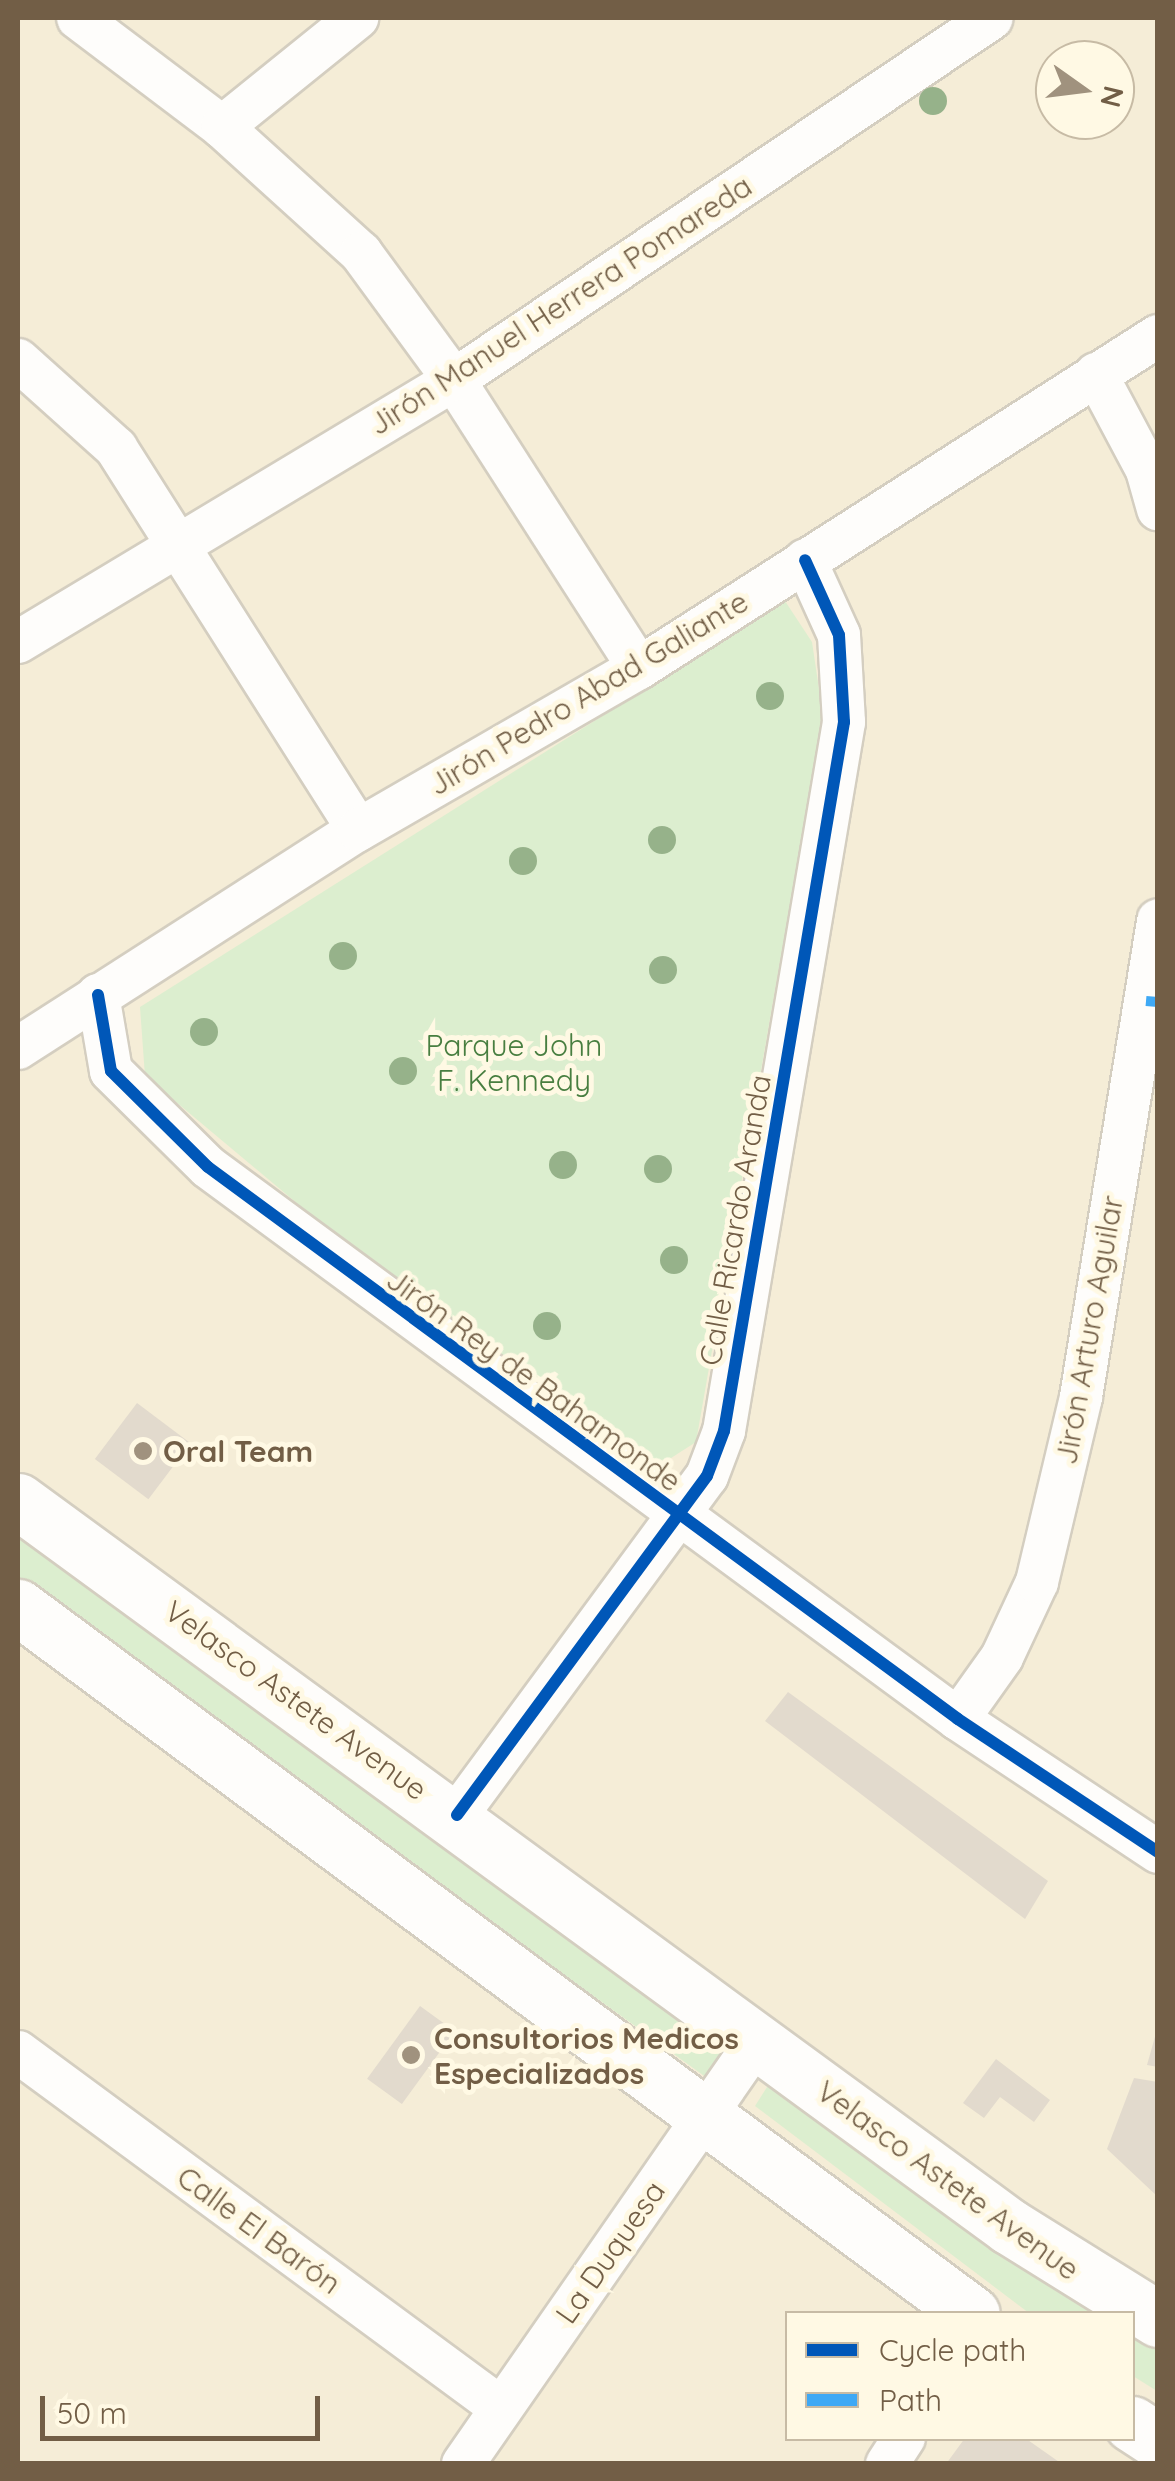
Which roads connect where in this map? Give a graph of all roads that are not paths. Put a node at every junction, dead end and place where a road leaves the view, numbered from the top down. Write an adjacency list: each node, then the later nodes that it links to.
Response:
1 (78, 18): 4 (street)
2 (357, 18): 4 (street)
3 (992, 18): 8 (street, Jirón Manuel Herrera Pomareda)
4 (222, 126): 8 (street)
5 (1158, 336): 7 (street, Jirón Pedro Abad Galiante)
6 (18, 360): 10 (street)
7 (1096, 374): 9 (street); 11 (street, Jirón Pedro Abad Galiante)
8 (454, 380): 10 (street, Jirón Manuel Herrera Pomareda); 13 (street)
9 (1158, 509)
10 (174, 542): 12 (street, Jirón Manuel Herrera Pomareda); 14 (street)
11 (805, 560): 13 (street, Jirón Pedro Abad Galiante); 20 (street, Calle Ricardo Aranda)
12 (18, 642)
13 (638, 668): 14 (street, Jirón Pedro Abad Galiante)
14 (358, 830): 16 (street, Jirón Pedro Abad Galiante)
15 (1158, 920): 17 (street, Jirón Arturo Aguilar)
16 (98, 995): 18 (street, Jirón Pedro Abad Galiante); 20 (street, Jirón Rey de Bahamonde)
17 (1152, 1002): 22 (street, Jirón Arturo Aguilar)
18 (18, 1048)
19 (18, 1501): 23 (main road, Velasco Astete Avenue)
20 (678, 1516): 22 (street, Jirón Rey de Bahamonde); 23 (street, Calle Ricardo Aranda)
21 (18, 1606): 27 (main road)
22 (958, 1719): 24 (street, Jirón Rey de Bahamonde)
23 (457, 1816): 25 (main road, Velasco Astete Avenue)
24 (1158, 1852)
25 (758, 2041): 27 (street, La Duquesa); 29 (main road, Velasco Astete Avenue)
26 (18, 2052): 30 (street, Calle El Barón)
27 (706, 2117): 28 (main road); 30 (street, La Duquesa)
28 (968, 2311)
29 (1158, 2319)
30 (501, 2408): 34 (street, La Duquesa)
31 (1135, 2426): 33 (main road)
32 (902, 2441): 35 (street)
33 (1158, 2441)
34 (463, 2464)
35 (887, 2464)

